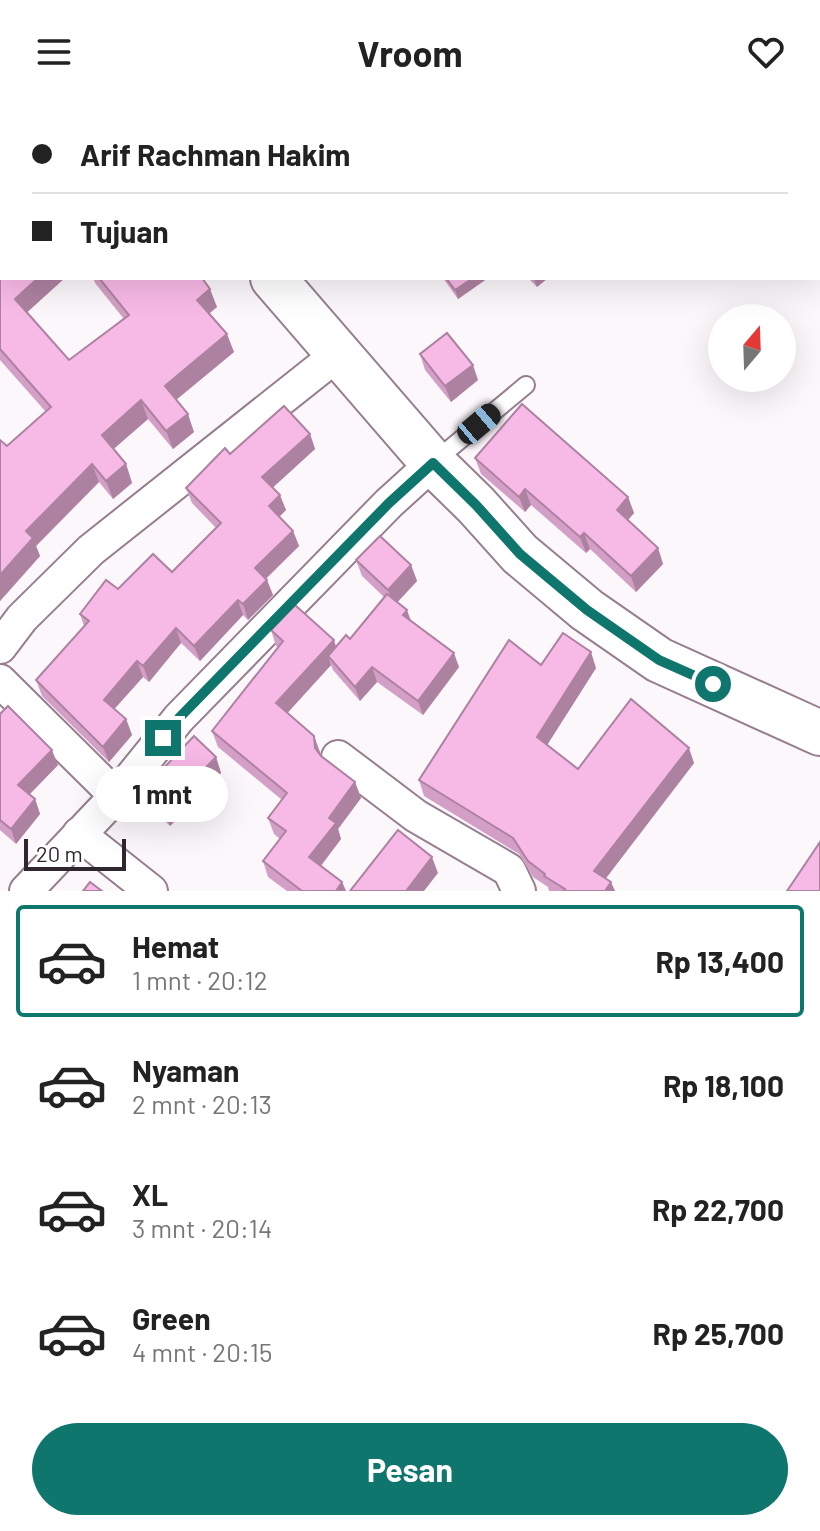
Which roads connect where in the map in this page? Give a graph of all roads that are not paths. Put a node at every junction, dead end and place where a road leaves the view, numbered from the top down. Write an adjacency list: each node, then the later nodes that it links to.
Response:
1 (275, 280): 2 (main road)
2 (338, 354): 4 (main road); 5 (street)
3 (526, 385): 4 (lane)
4 (433, 463): 7 (main road); 9 (street)
5 (0, 647)
6 (0, 681): 9 (street)
7 (820, 733)
8 (338, 757): 13 (street)
9 (116, 796): 10 (street)
10 (79, 834): 11 (street); 12 (street)
11 (26, 891)
12 (151, 891)
13 (519, 891)

